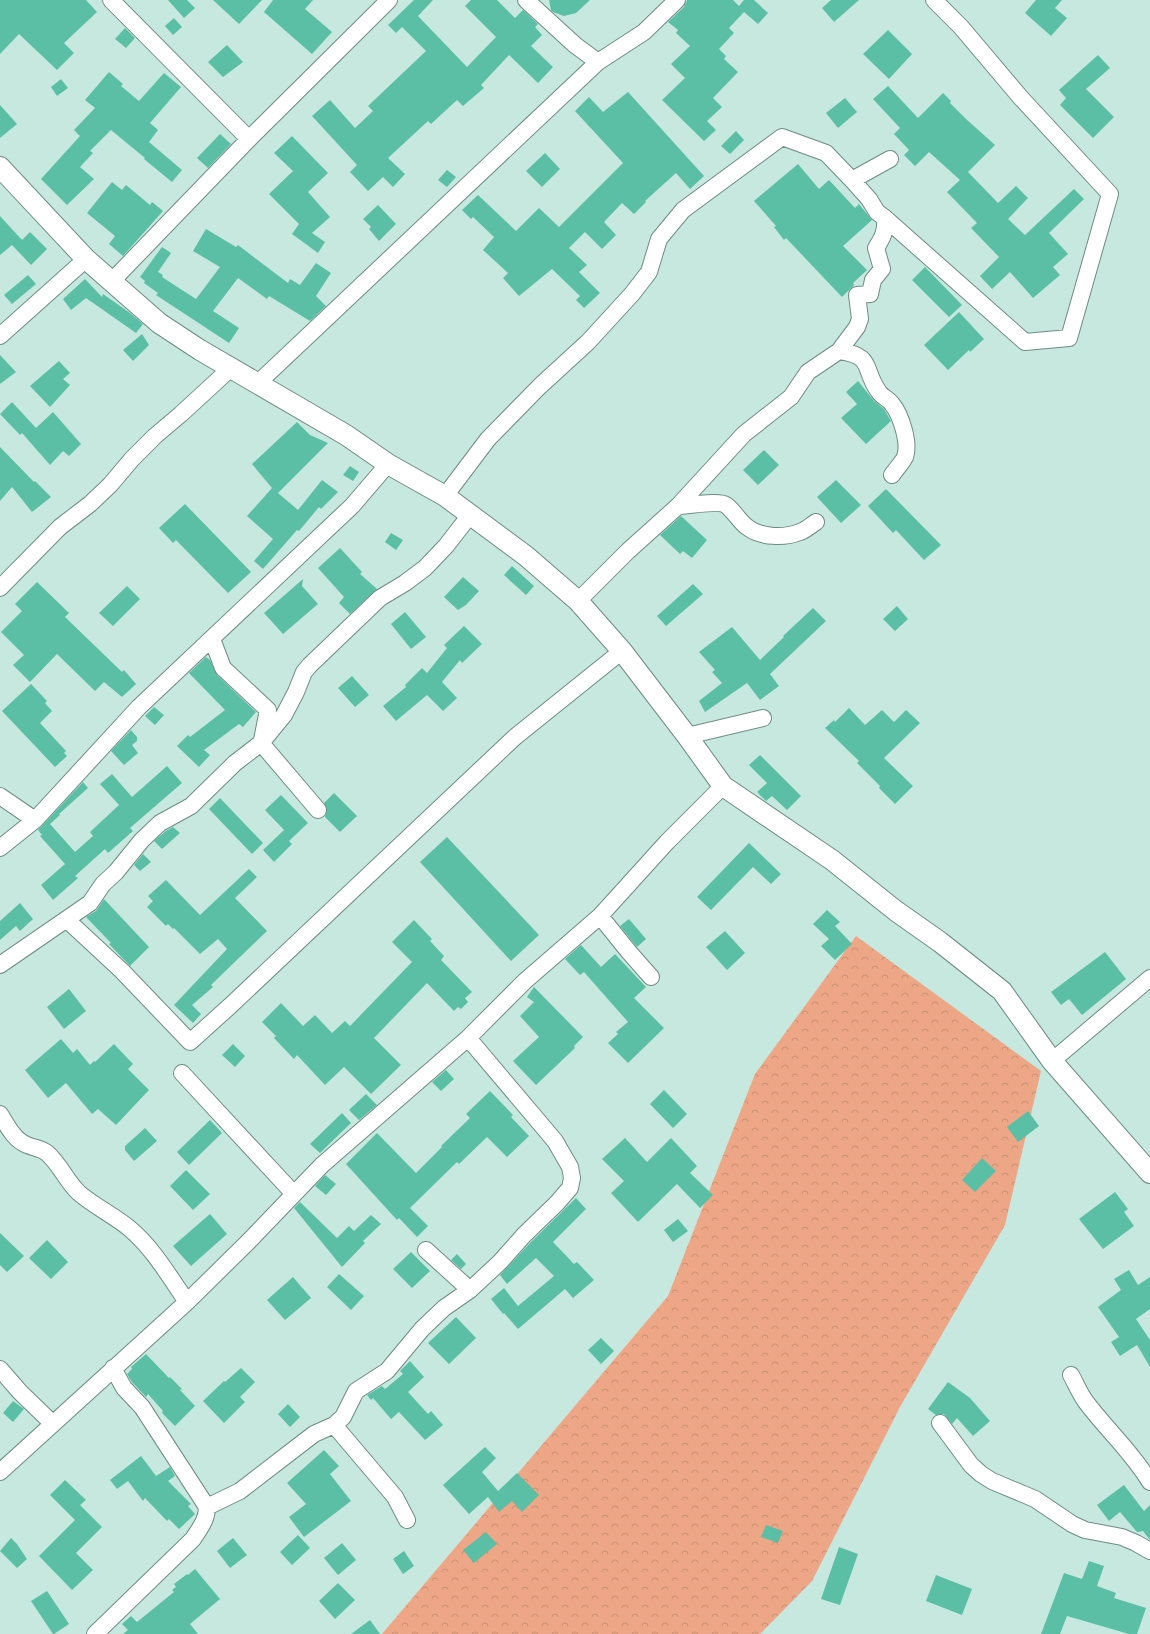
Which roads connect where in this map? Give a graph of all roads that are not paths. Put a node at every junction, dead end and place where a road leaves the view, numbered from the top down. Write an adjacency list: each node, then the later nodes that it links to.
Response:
1 (111, 0): 7 (street)
2 (526, 0): 6 (street)
3 (677, 0): 6 (street)
4 (934, 0): 11 (street)
5 (384, 1): 7 (street)
6 (598, 62): 17 (street)
7 (249, 139): 13 (street)
8 (890, 159): 10 (street)
9 (0, 167): 12 (street)
10 (852, 180): 11 (street); 20 (street)
11 (885, 218): 15 (street)
12 (86, 259): 13 (street); 14 (street)
13 (112, 281): 16 (street)
14 (0, 336)
15 (839, 351): 19 (street); 21 (street)
16 (232, 368): 17 (street); 24 (street)
17 (258, 383): 18 (street)
18 (388, 464): 20 (street); 26 (street)
19 (892, 475)
20 (445, 496): 22 (street)
21 (678, 506): 23 (street); 25 (street)
22 (470, 515): 25 (street); 30 (street)
23 (816, 522)
24 (0, 588)
25 (578, 601): 27 (street)
26 (212, 639): 30 (street); 34 (street)
27 (622, 651): 29 (street); 37 (street)
28 (763, 718): 29 (street)
29 (688, 736): 31 (street)
30 (262, 743): 33 (street); 37 (street)
31 (723, 786): 36 (street); 42 (street)
32 (0, 796): 34 (street)
33 (318, 810)
34 (35, 820): 35 (street)
35 (0, 848)
36 (600, 916): 39 (street); 41 (street)
37 (67, 920): 38 (street)
38 (0, 965)
39 (652, 977)
40 (1150, 978): 42 (street)
41 (468, 1038): 46 (street); 48 (street)
42 (1052, 1061): 45 (street)
43 (182, 1074): 46 (street)
44 (0, 1114): 49 (street)
45 (1150, 1173)
46 (294, 1194): 49 (street)
47 (426, 1250): 48 (street)
48 (470, 1290): 55 (street)
49 (187, 1302): 50 (street)
50 (113, 1368): 53 (street); 58 (street)
51 (0, 1369): 53 (street)
52 (1071, 1375): 57 (street)
53 (52, 1423): 56 (street)
54 (940, 1423): 60 (street)
55 (334, 1425): 58 (street); 59 (street)
56 (0, 1472)
57 (1150, 1482)
58 (208, 1507): 61 (street)
59 (407, 1520)
60 (1150, 1551)
61 (95, 1634)

